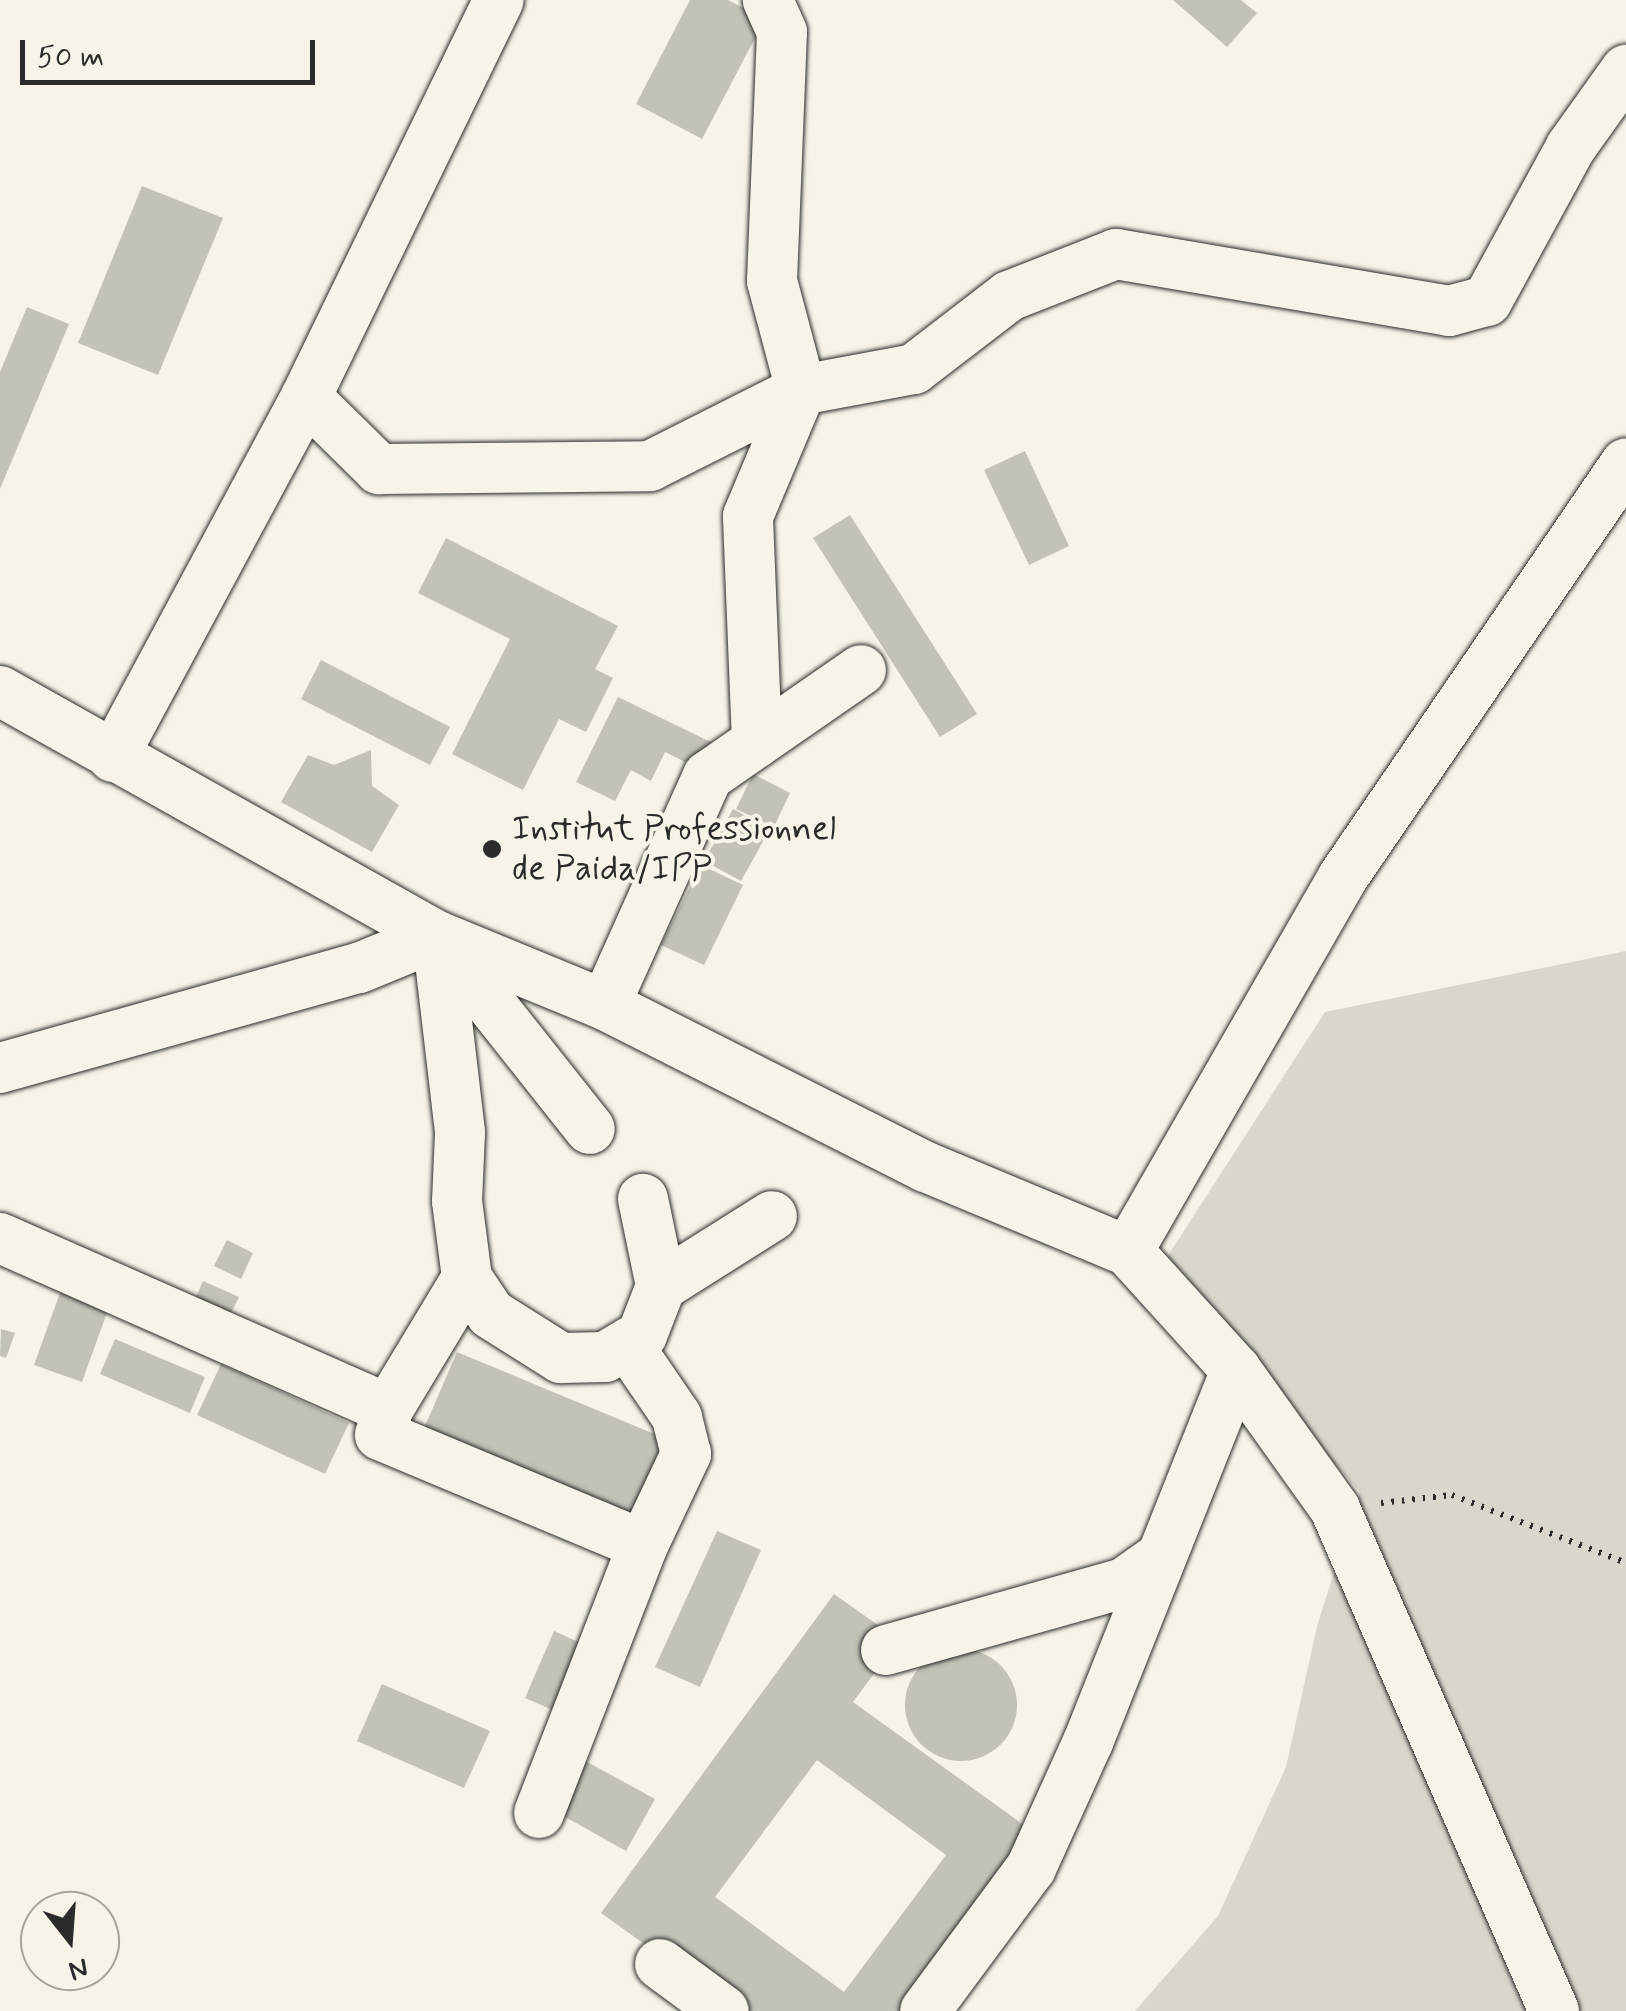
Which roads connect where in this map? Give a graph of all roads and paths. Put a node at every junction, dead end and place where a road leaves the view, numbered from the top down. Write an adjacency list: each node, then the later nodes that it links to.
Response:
1 (499, 0): 5 (street)
2 (768, 0): 4 (street)
3 (1626, 70): 4 (street)
4 (801, 390): 5 (street); 9 (street)
5 (306, 397): 10 (street)
6 (1626, 463): 18 (street)
7 (862, 670): 9 (street)
8 (0, 690): 10 (street)
9 (756, 742): 12 (street)
10 (113, 758): 11 (street)
11 (437, 936): 12 (street); 13 (street); 14 (street); 19 (street)
12 (605, 1005): 18 (street)
13 (0, 1068)
14 (590, 1130)
15 (642, 1198): 20 (street)
16 (772, 1216): 20 (street)
17 (0, 1238): 23 (street)
18 (1128, 1251): 22 (street)
19 (467, 1278): 21 (street); 23 (street)
20 (661, 1286): 21 (street)
21 (627, 1344): 25 (street)
22 (1236, 1370): 24 (street); 26 (street)
23 (388, 1409): 25 (street)
24 (1335, 1509): 27 (path); 33 (street)
25 (643, 1545): 29 (street)
26 (1158, 1560): 28 (street); 32 (street)
27 (1626, 1563)
28 (886, 1650)
29 (538, 1813)
30 (660, 1964): 31 (street)
31 (724, 2011)
32 (926, 2011)
33 (1554, 2011)

